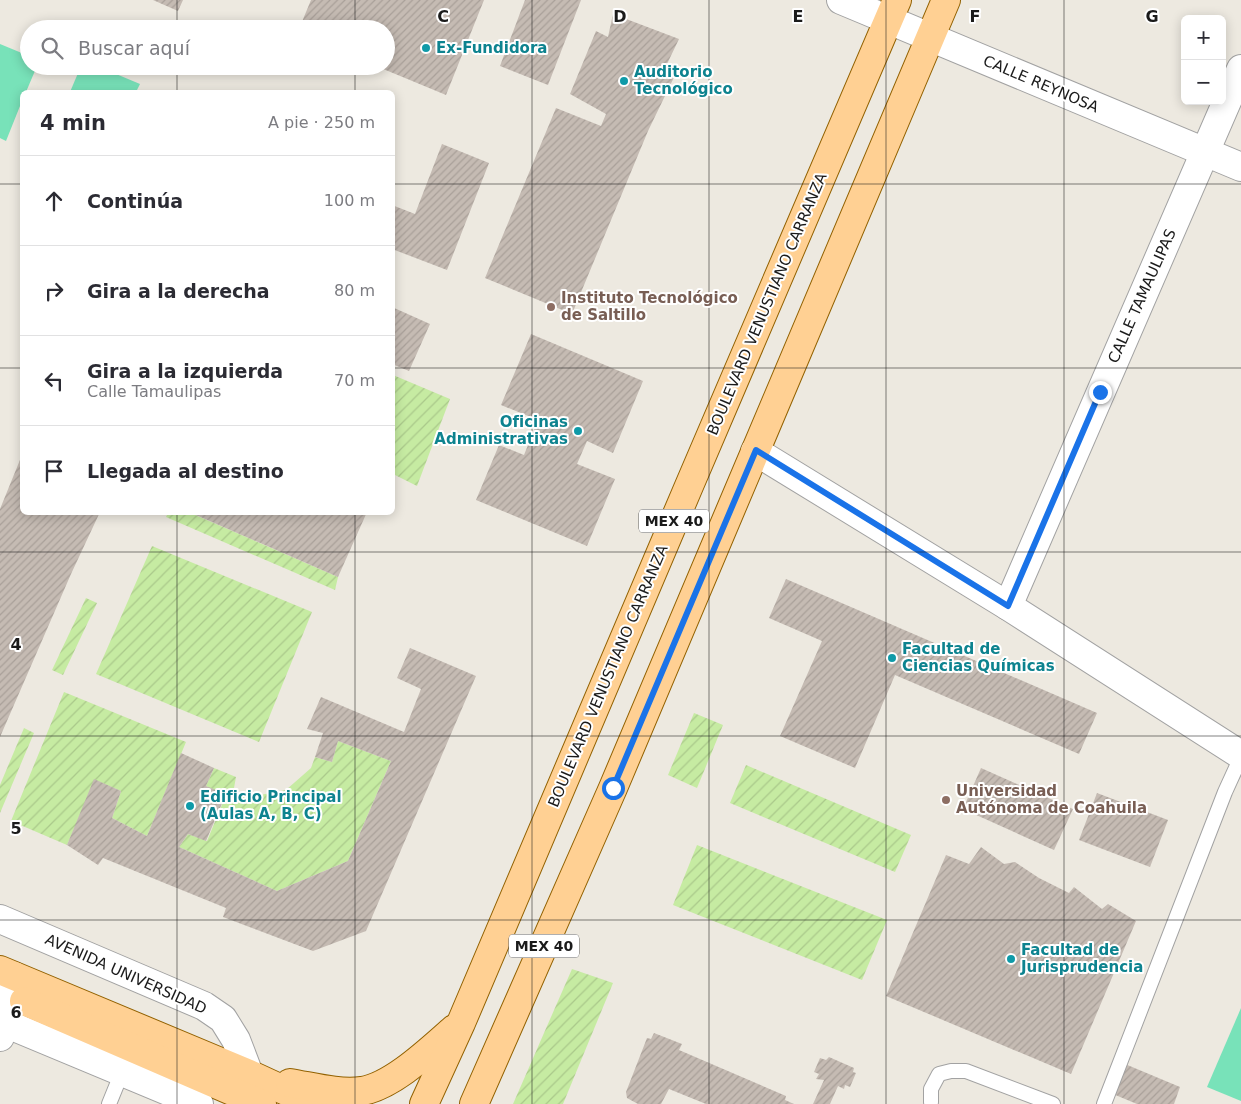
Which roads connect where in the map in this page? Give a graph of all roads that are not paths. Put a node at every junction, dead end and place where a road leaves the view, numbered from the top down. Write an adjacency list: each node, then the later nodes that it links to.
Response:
1 (842, 0): 3 (street, CALLE REYNOSA)
2 (946, 0): 4 (main road, MEX 40)
3 (893, 10): 4 (street, CALLE REYNOSA); 13 (main road, BOULEVARD VENUSTIANO CARRANZA / MEX 40)
4 (931, 38): 6 (street, CALLE REYNOSA); 8 (main road, MEX 40)
5 (1241, 68): 6 (street, CALLE TAMAULIPAS)
6 (1204, 152): 7 (street, CALLE REYNOSA); 9 (street, CALLE TAMAULIPAS)
7 (1241, 167)
8 (756, 450): 9 (street); 23 (main road, MEX 40)
9 (1008, 606): 10 (street)
10 (1241, 756): 25 (lane)
11 (0, 919): 16 (street, AVENIDA UNIVERSIDAD)
12 (7, 983): 14 (street); 16 (main road); 20 (main road)
13 (461, 1023): 16 (main road); 22 (main road, BOULEVARD VENUSTIANO CARRANZA / MEX 40)
14 (2, 1027): 15 (street)
15 (122, 1072): 18 (lane); 19 (street)
16 (249, 1074): 21 (main road)
17 (931, 1102): 24 (lane)
18 (109, 1104)
19 (199, 1104)
20 (262, 1104)
21 (314, 1104)
22 (424, 1104)
23 (474, 1104)
24 (1053, 1104)
25 (1104, 1104)

